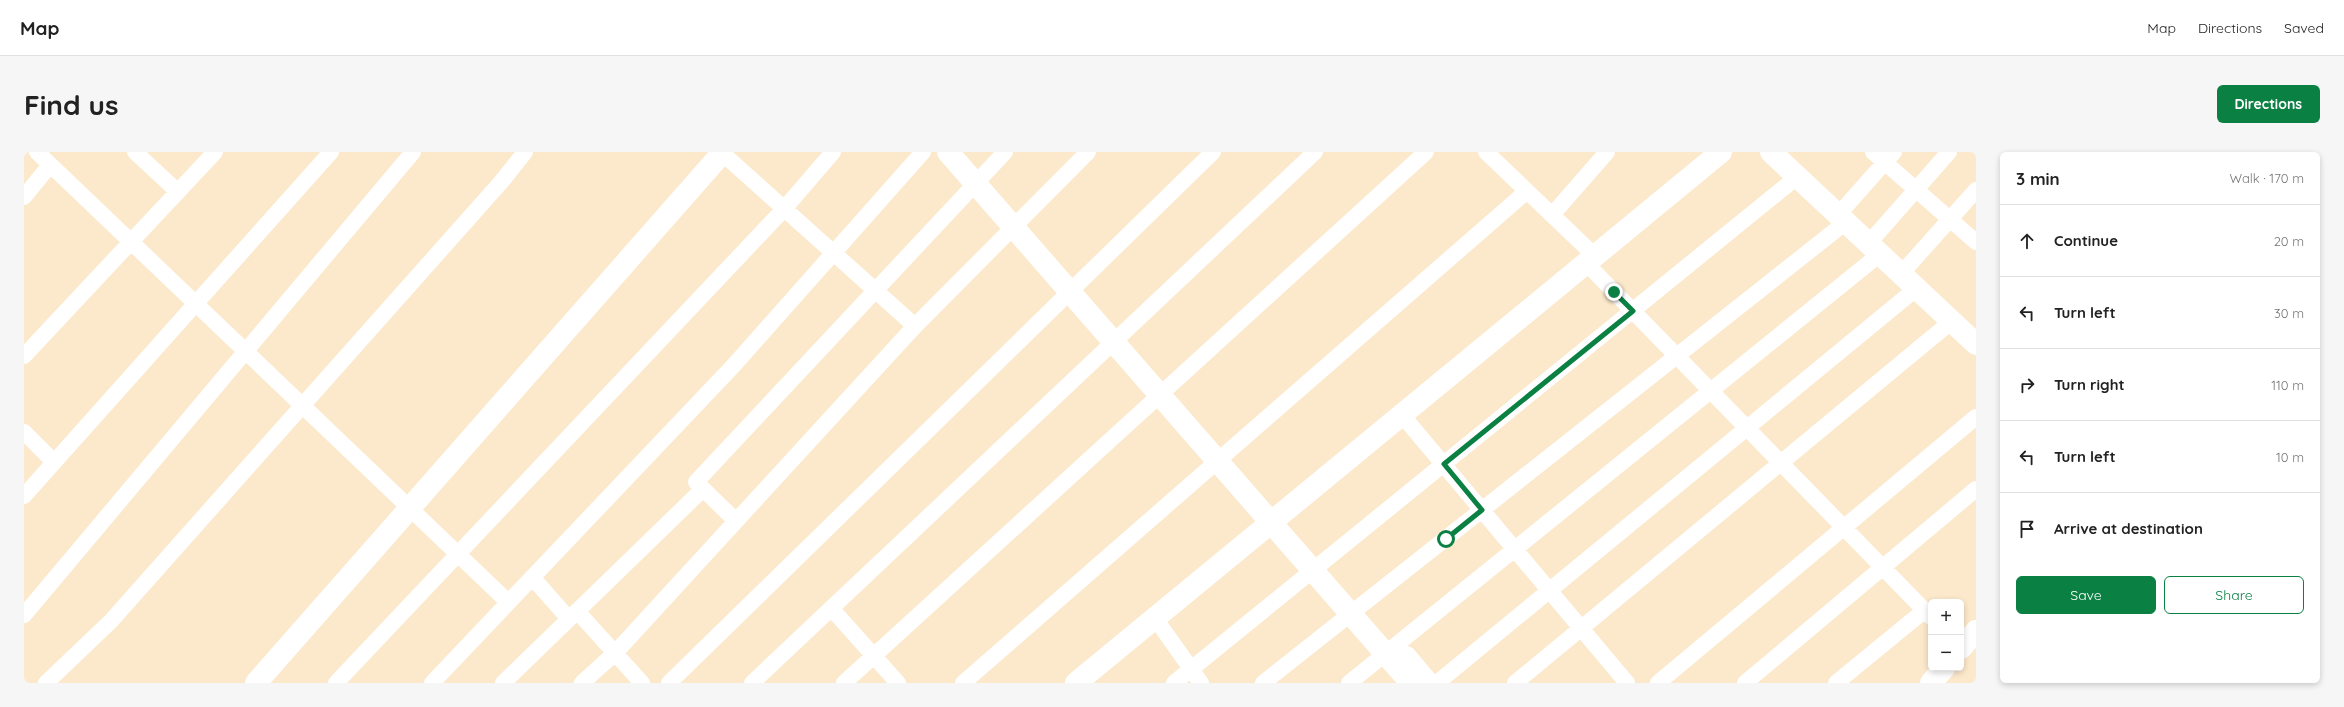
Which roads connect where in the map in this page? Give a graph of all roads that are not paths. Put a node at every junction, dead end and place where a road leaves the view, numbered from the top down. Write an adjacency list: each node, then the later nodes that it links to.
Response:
1 (37, 152): 23 (street)
2 (135, 152): 29 (street)
3 (215, 152): 29 (street)
4 (331, 152): 44 (street)
5 (413, 152): 50 (street)
6 (525, 152): 55 (street)
7 (722, 152): 31 (street); 67 (street)
8 (833, 152): 31 (street)
9 (923, 152): 39 (street)
10 (948, 152): 25 (street)
11 (967, 152): 25 (street)
12 (1005, 152): 25 (street)
13 (1088, 152): 35 (street)
14 (1213, 152): 42 (street)
15 (1315, 152): 48 (street)
16 (1426, 152): 53 (street)
17 (1486, 152): 28 (street)
18 (1607, 152): 32 (street)
19 (1721, 152): 40 (street)
20 (1771, 152): 24 (street)
21 (1949, 152): 26 (street)
22 (1884, 155): 26 (street); 33 (street)
23 (50, 165): 30 (street); 36 (street)
24 (1798, 177): 33 (street); 45 (street)
25 (980, 178): 35 (street); 43 (street)
26 (1916, 190): 34 (street); 38 (street)
27 (1976, 190): 34 (street)
28 (1527, 191): 32 (street); 60 (street)
29 (178, 192): 36 (street)
30 (24, 198)
31 (784, 208): 39 (street); 73 (street)
32 (1552, 215): 40 (street)
33 (1842, 219): 38 (street); 52 (street)
34 (1950, 219): 37 (street); 41 (street)
35 (1019, 222): 42 (street); 47 (street)
36 (131, 242): 44 (street); 51 (street)
37 (1976, 242)
38 (1874, 249): 41 (street); 54 (street)
39 (833, 253): 43 (street); 76 (street)
40 (1590, 259): 45 (street); 56 (street)
41 (1909, 281): 46 (street); 58 (street)
42 (1075, 287): 48 (street); 100 (street)
43 (875, 291): 47 (street); 64 (street)
44 (196, 303): 50 (street); 61 (street)
45 (1633, 311): 52 (street); 63 (street)
46 (1952, 321): 49 (street); 62 (street)
47 (915, 326): 70 (street)
48 (1119, 337): 53 (street); 79 (street)
49 (1976, 344)
50 (246, 351): 55 (street); 82 (street)
51 (24, 356)
52 (1677, 356): 54 (street); 68 (street)
53 (1165, 390): 60 (street); 90 (street)
54 (1710, 391): 58 (street); 72 (street)
55 (303, 405): 67 (street); 93 (street)
56 (1402, 414): 63 (street); 69 (street)
57 (1976, 417): 71 (street)
58 (1747, 428): 62 (street); 77 (street)
59 (24, 432): 61 (street)
60 (1222, 456): 69 (street); 104 (street)
61 (54, 462): 66 (street)
62 (1781, 463): 71 (street); 85 (street)
63 (1444, 464): 68 (street); 74 (street)
64 (703, 489): 70 (street); 83 (street)
65 (1976, 489): 75 (street)
66 (24, 496)
67 (410, 507): 73 (street); 94 (street)
68 (1482, 510): 72 (street); 80 (street)
69 (1276, 518): 74 (street); 84 (street)
70 (736, 521): 89 (street)
71 (1844, 527): 75 (street); 115 (street)
72 (1515, 549): 77 (street); 88 (street)
73 (458, 554): 78 (street); 95 (street)
74 (1318, 566): 80 (street); 91 (street)
75 (1882, 566): 81 (street); 116 (street)
76 (532, 577): 78 (street); 83 (street)
77 (1550, 590): 85 (street); 112 (street)
78 (508, 602): 96 (street)
79 (831, 608): 90 (street); 101 (street)
80 (1356, 610): 88 (street); 108 (street)
81 (1928, 614): 117 (street)
82 (24, 615)
83 (573, 615): 89 (street); 97 (street)
84 (1155, 618): 91 (street); 105 (street)
85 (1581, 628): 113 (street); 114 (street)
86 (1976, 631): 87 (street)
87 (1964, 645)
88 (1390, 649): 109 (street); 110 (street); 111 (street)
89 (615, 653): 98 (street); 99 (street)
90 (873, 656): 102 (street); 103 (street)
91 (1191, 669): 106 (street); 107 (street)
92 (1941, 671): 118 (street)
93 (46, 683)
94 (256, 683)
95 (336, 683)
96 (432, 683)
97 (503, 683)
98 (582, 683)
99 (642, 683)
100 (669, 683)
101 (752, 683)
102 (844, 683)
103 (898, 683)
104 (963, 683)
105 (1076, 683)
106 (1174, 683)
107 (1201, 683)
108 (1263, 683)
109 (1349, 683)
110 (1411, 683)
111 (1428, 683)
112 (1437, 683)
113 (1516, 683)
114 (1627, 683)
115 (1658, 683)
116 (1745, 683)
117 (1836, 683)
118 (1931, 683)

